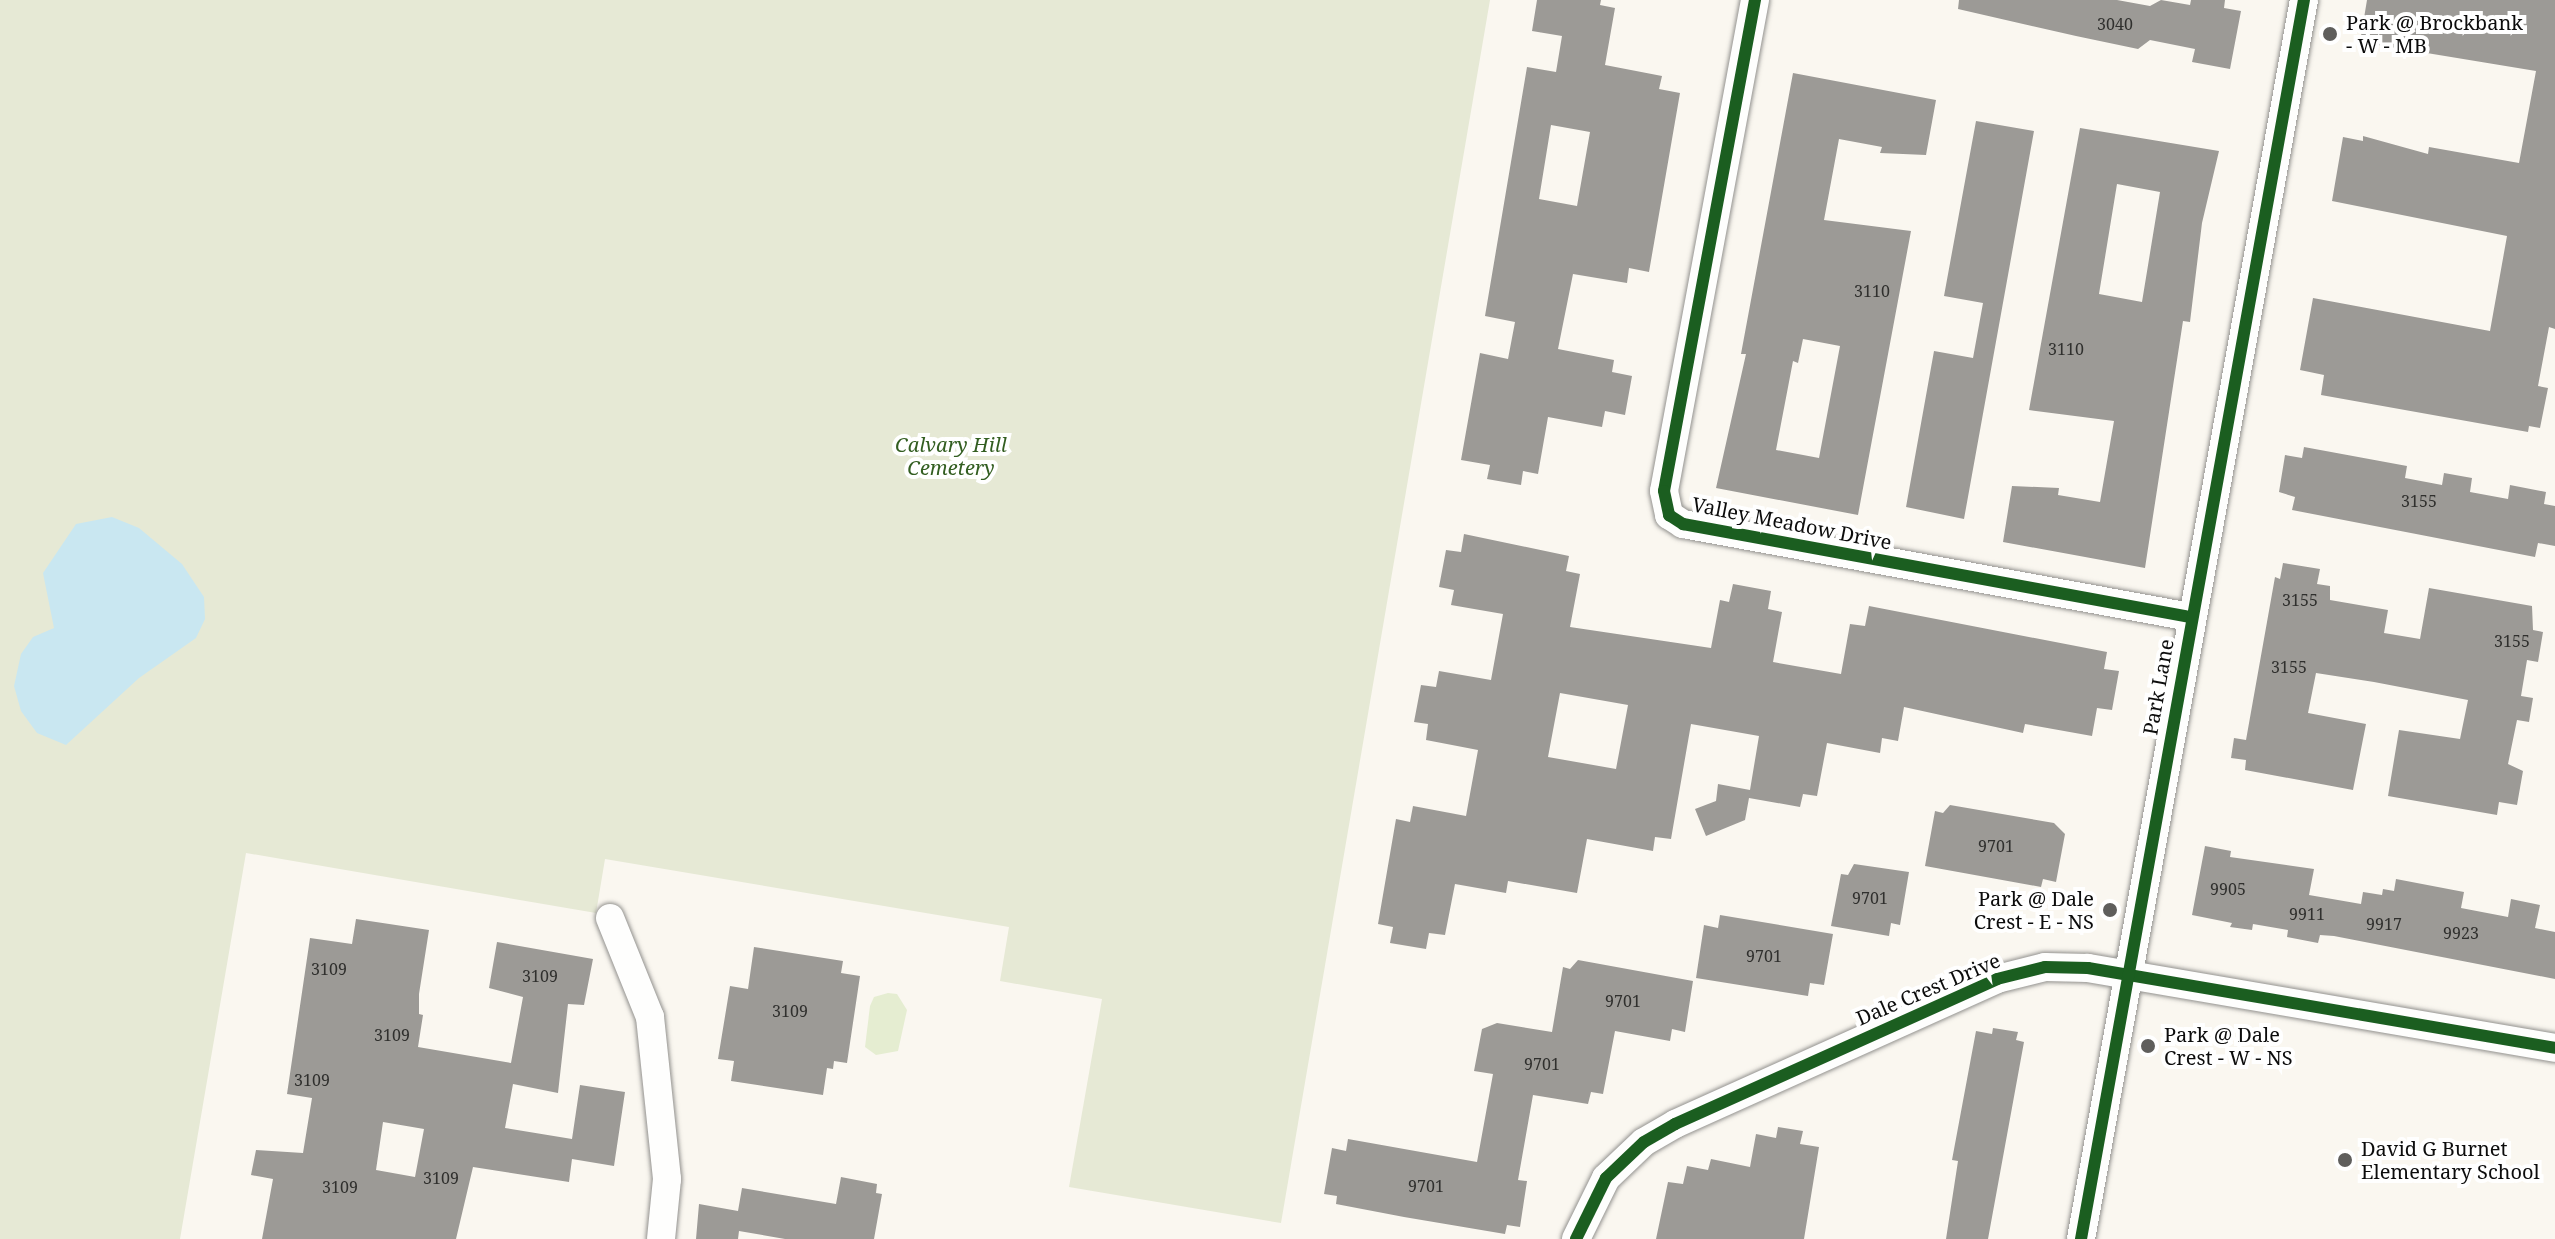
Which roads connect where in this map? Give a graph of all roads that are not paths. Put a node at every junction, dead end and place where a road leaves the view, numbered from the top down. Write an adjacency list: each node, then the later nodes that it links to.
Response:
1 (1755, 0): 3 (street, Valley Meadow Drive)
2 (2304, 0): 3 (street, Park Lane)
3 (2190, 617): 5 (street, Park Lane)
4 (610, 918): 7 (street)
5 (2128, 975): 6 (street, Dale Crest Drive); 8 (street, Dale Crest Drive); 9 (street, Park Lane)
6 (2555, 1048)
7 (661, 1239)
8 (1576, 1239)
9 (2081, 1239)

